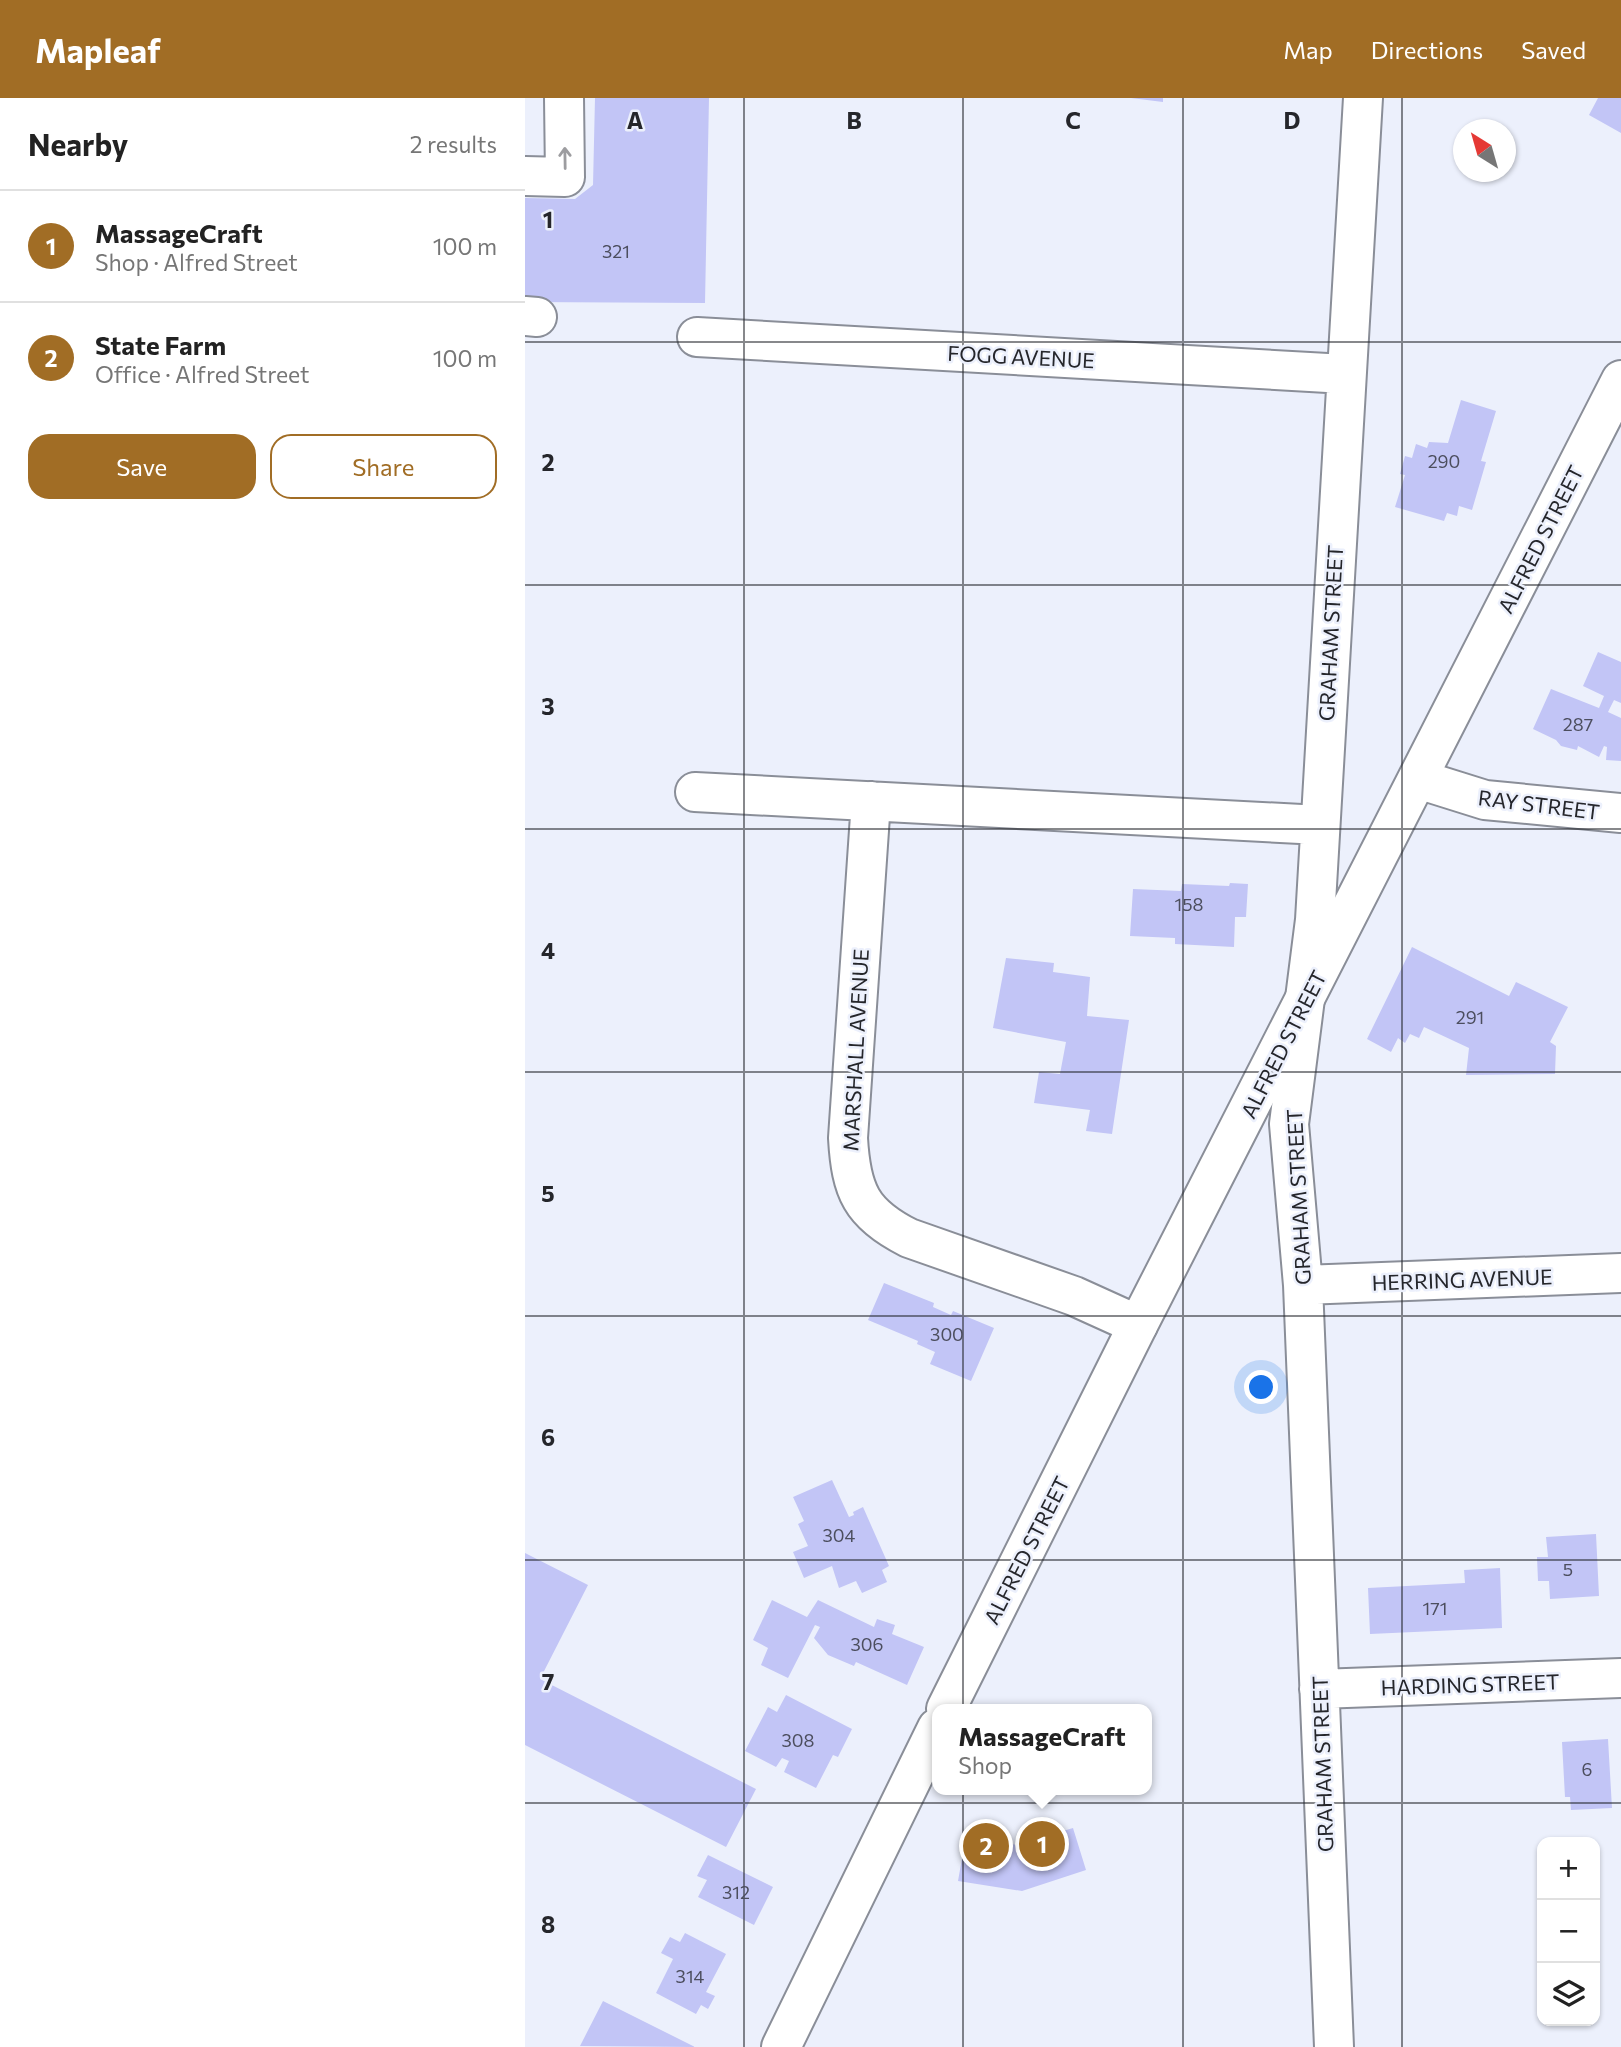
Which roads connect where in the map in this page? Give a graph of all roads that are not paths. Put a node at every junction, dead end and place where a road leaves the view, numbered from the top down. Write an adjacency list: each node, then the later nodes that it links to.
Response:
1 (563, 98): 3 (street, one-way to 1)
2 (1363, 98): 5 (street, GRAHAM STREET)
3 (525, 176)
4 (697, 337): 5 (street, FOGG AVENUE)
5 (1345, 374): 11 (street, GRAHAM STREET)
6 (1621, 380): 7 (street, ALFRED STREET)
7 (1418, 779): 10 (street, RAY STREET); 12 (street, ALFRED STREET)
8 (695, 792): 9 (street)
9 (871, 801): 11 (street); 15 (street, MARSHALL AVENUE)
10 (1621, 813)
11 (1320, 825): 12 (street, GRAHAM STREET)
12 (1303, 1006): 14 (street, GRAHAM STREET); 15 (street, ALFRED STREET)
13 (1621, 1273): 14 (street, HERRING AVENUE)
14 (1303, 1284): 17 (street, GRAHAM STREET)
15 (1138, 1325): 18 (street, ALFRED STREET)
16 (1621, 1678): 17 (street, HARDING STREET)
17 (1319, 1689): 21 (street, GRAHAM STREET)
18 (948, 1704)
19 (932, 1738): 20 (street)
20 (781, 2047)
21 (1334, 2047)

